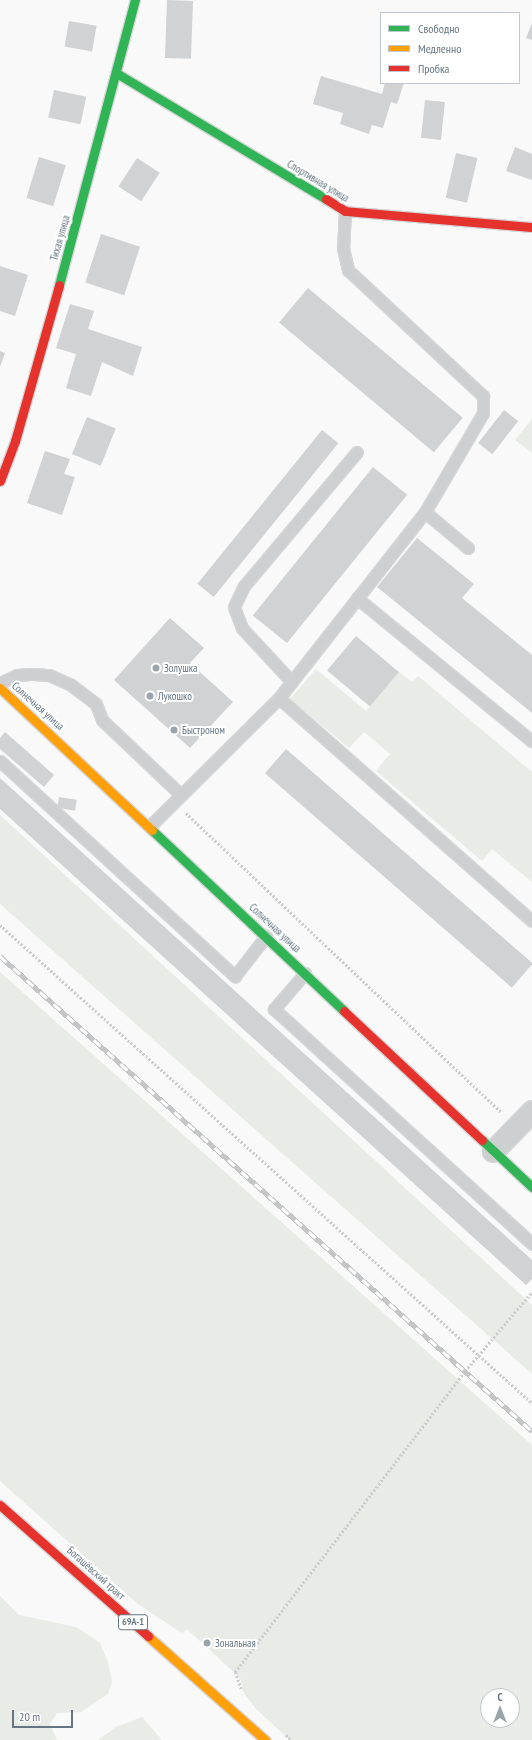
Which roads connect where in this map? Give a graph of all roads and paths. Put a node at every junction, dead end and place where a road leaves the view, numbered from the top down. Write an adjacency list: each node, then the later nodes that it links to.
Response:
1 (135, 0): 2 (street, Тихая улица)
2 (118, 74): 3 (street, Спортивная улица); 6 (street, Тихая улица)
3 (345, 212): 4 (street, Спортивная улица); 7 (lane)
4 (532, 227)
5 (356, 452): 10 (lane)
6 (0, 481)
7 (425, 512): 8 (lane); 9 (lane)
8 (468, 548)
9 (357, 598): 10 (lane); 14 (lane)
10 (291, 681): 13 (lane)
11 (0, 683): 16 (lane)
12 (0, 688): 17 (street, Солнечная улица)
13 (279, 698): 16 (lane); 18 (lane)
14 (532, 741)
15 (0, 761): 20 (lane)
16 (178, 798): 17 (lane); 23 (path)
17 (150, 826): 20 (street, Солнечная улица)
18 (532, 921)
19 (0, 925): 28 (path)
20 (266, 936): 21 (street, Солнечная улица)
21 (304, 973): 24 (street, Солнечная улица); 26 (lane)
22 (532, 1112): 23 (street)
23 (517, 1127): 24 (street)
24 (493, 1151): 25 (street, Солнечная улица)
25 (532, 1187)
26 (532, 1244)
27 (532, 1292): 28 (path)
28 (478, 1355): 29 (path); 31 (path)
29 (532, 1403)
30 (0, 1504): 33 (street, Богашёвский тракт / 69А-1)
31 (243, 1695)
32 (281, 1730): 34 (path)
33 (265, 1740)
34 (292, 1740)

